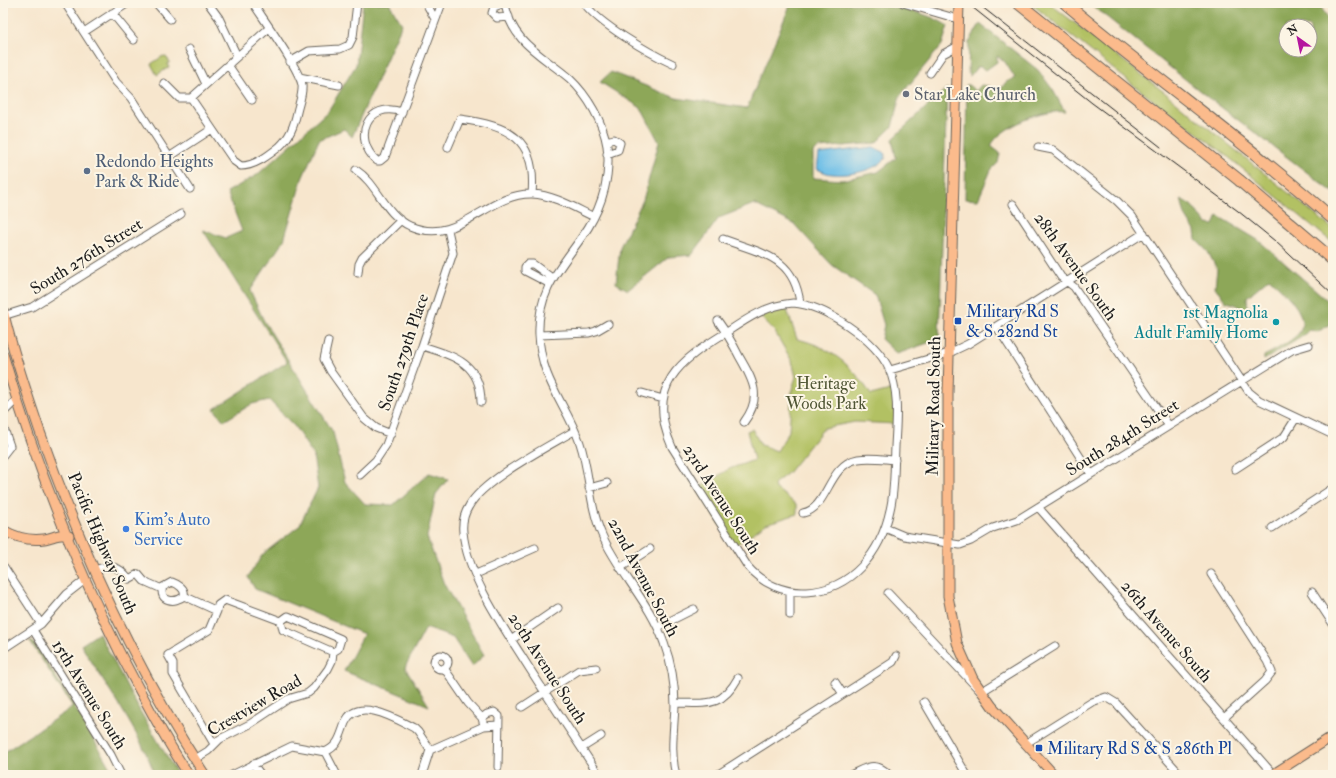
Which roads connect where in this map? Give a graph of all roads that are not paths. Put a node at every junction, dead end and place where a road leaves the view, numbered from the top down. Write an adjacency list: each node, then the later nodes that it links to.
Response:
1 (64, 3): 21 (street)
2 (127, 3): 15 (street)
3 (156, 3): 17 (street)
4 (208, 3): 25 (street)
5 (253, 3): 20 (street)
6 (357, 3): 26 (street)
7 (426, 3): 18 (street)
8 (442, 3): 18 (street)
9 (505, 3): 16 (street, 22nd Avenue South); 16 (street)
10 (584, 3): 27 (street)
11 (903, 3): 19 (street)
12 (959, 3): 19 (main road, Military Road South)
13 (1018, 3): 54 (highway)
14 (1065, 3): 49 (highway)
15 (112, 14): 21 (street); 22 (street)
16 (509, 17): 38 (street, 22nd Avenue South)
17 (170, 19)
18 (435, 19): 36 (street)
19 (958, 19): 23 (main road, Military Road South)
20 (269, 28): 25 (street); 26 (street)
21 (84, 32): 42 (street)
22 (134, 40)
23 (958, 46): 29 (street); 67 (main road, Military Road South)
24 (189, 50): 32 (street)
25 (237, 56): 28 (street)
26 (290, 62): 30 (street)
27 (673, 64)
28 (228, 65): 32 (street); 35 (street)
29 (930, 73)
30 (300, 77): 33 (street); 37 (street)
31 (164, 83): 34 (street)
32 (206, 84): 34 (street)
33 (339, 85)
34 (191, 98): 37 (street)
35 (252, 100)
36 (402, 112): 36 (street)
37 (212, 129): 42 (street)
38 (606, 141): 41 (street, 22nd Avenue South); 41 (street)
39 (1038, 147): 52 (street)
40 (448, 148): 45 (street)
41 (607, 154): 48 (street, 22nd Avenue South)
42 (170, 157): 44 (street)
43 (356, 170): 50 (street)
44 (190, 189)
45 (532, 194): 48 (street); 51 (street)
46 (1013, 204): 56 (street, 28th Avenue South)
47 (181, 214): 58 (street, South 276th Street)
48 (594, 217): 63 (street, 22nd Avenue South)
49 (1333, 219)
50 (401, 220): 51 (street); 55 (street)
51 (448, 230): 66 (street, South 279th Place)
52 (1144, 233): 56 (street); 70 (street)
53 (724, 239): 57 (street)
54 (1333, 260)
55 (358, 273)
56 (1067, 282): 61 (street); 79 (street, 28th Avenue South)
57 (800, 304): 62 (street); 69 (street)
58 (3, 314): 102 (main road, Pacific Highway South)
59 (718, 321): 62 (street)
60 (608, 324): 63 (street)
61 (996, 327): 67 (street); 86 (street)
62 (726, 332): 72 (street); 77 (street)
63 (539, 335): 80 (street, 22nd Avenue South)
64 (328, 340): 82 (street)
65 (1309, 345): 70 (street, South 284th Street)
66 (422, 346): 74 (street); 82 (street, South 279th Place)
67 (949, 353): 69 (street); 97 (main road, Military Road South)
68 (3, 354): 73 (main road, Pacific Highway South)
69 (890, 370): 84 (street)
70 (1241, 382): 76 (street); 79 (street, South 284th Street)
71 (642, 393): 72 (street)
72 (664, 399): 107 (street, 23rd Avenue South)
73 (16, 400): 75 (street); 96 (main road, Pacific Highway South)
74 (481, 402)
75 (3, 413)
76 (1296, 418): 81 (street); 85 (street)
77 (744, 422)
78 (3, 426): 83 (street)
79 (1169, 426): 86 (street, South 284th Street)
80 (574, 431): 89 (street, 22nd Avenue South); 103 (street, 20th Avenue South)
81 (1332, 432)
82 (391, 434): 87 (street, South 279th Place)
83 (3, 455)
84 (895, 460): 92 (street); 93 (street)
85 (1235, 469)
86 (1091, 474): 91 (street, South 284th Street)
87 (360, 475)
88 (607, 483): 89 (street)
89 (589, 488): 101 (street, 22nd Avenue South)
90 (1333, 488): 94 (street)
91 (1038, 507): 97 (street, South 284th Street); 138 (street, 26th Avenue South)
92 (803, 513)
93 (885, 528): 97 (street, South 284th Street); 107 (street)
94 (1272, 528)
95 (3, 530): 96 (main road)
96 (64, 534): 105 (main road, Pacific Highway South); 123 (main road)
97 (948, 543): 131 (main road, Military Road South)
98 (535, 548): 103 (street)
99 (650, 549): 101 (street)
100 (4, 567): 116 (street)
101 (620, 568): 118 (street, 22nd Avenue South)
102 (95, 570): 106 (street); 123 (main road, Pacific Highway South)
103 (476, 574): 120 (street, 20th Avenue South)
104 (1211, 574): 138 (street)
105 (85, 580): 116 (street); 134 (main road, Pacific Highway South)
106 (162, 589): 110 (street); 110 (street)
107 (790, 592): 114 (street)
108 (1312, 592): 117 (street)
109 (888, 594): 131 (street)
110 (184, 596): 113 (street)
111 (558, 608): 120 (street)
112 (694, 610): 118 (street)
113 (217, 612): 115 (street, Crestview Road); 143 (street)
114 (790, 615)
115 (281, 621): 124 (street, Crestview Road); 124 (street, Crestview Road)
116 (41, 624): 119 (street)
117 (1333, 624)
118 (658, 627): 135 (street, 22nd Avenue South)
119 (33, 630): 122 (street); 152 (street, 15th Avenue South)
120 (511, 640): 130 (street, 20th Avenue South)
121 (1055, 646): 131 (street)
122 (3, 649)
123 (134, 651): 148 (main road, Pacific Highway South)
124 (333, 652): 143 (street, Crestview Road)
125 (896, 656): 132 (street)
126 (444, 668): 137 (street)
127 (596, 668): 130 (street)
128 (738, 678): 135 (street)
129 (835, 682): 132 (street)
130 (544, 692): 136 (street); 145 (street, 20th Avenue South)
131 (981, 692): 144 (main road, Military Road South)
132 (843, 694): 161 (street)
133 (924, 702): 164 (street)
134 (147, 703): 148 (main road); 153 (main road, Pacific Highway South)
135 (675, 703): 160 (street, 22nd Avenue South)
136 (522, 707)
137 (482, 718): 139 (street); 140 (street)
138 (1224, 718): 151 (street, 26th Avenue South)
139 (498, 725): 140 (street); 150 (street)
140 (484, 726): 146 (street)
141 (601, 736): 145 (street)
142 (1333, 736): 151 (main road)
143 (214, 744): 148 (street, Crestview Road)
144 (1025, 744): 165 (main road, Military Road South); 166 (street)
145 (582, 748): 159 (street, 20th Avenue South)
146 (430, 750): 147 (street); 158 (street)
147 (325, 752): 149 (street); 157 (street)
148 (195, 759): 154 (main road, Pacific Highway South)
149 (253, 764): 155 (street); 156 (street)
150 (498, 767)
151 (1273, 774)
152 (121, 775)
153 (189, 775)
154 (205, 775)
155 (232, 775)
156 (261, 775)
157 (337, 775)
158 (422, 775)
159 (599, 775)
160 (676, 775)
161 (717, 775)
162 (851, 775): 163 (street)
163 (889, 775)
164 (968, 775)
165 (1054, 775)
166 (1181, 775)

